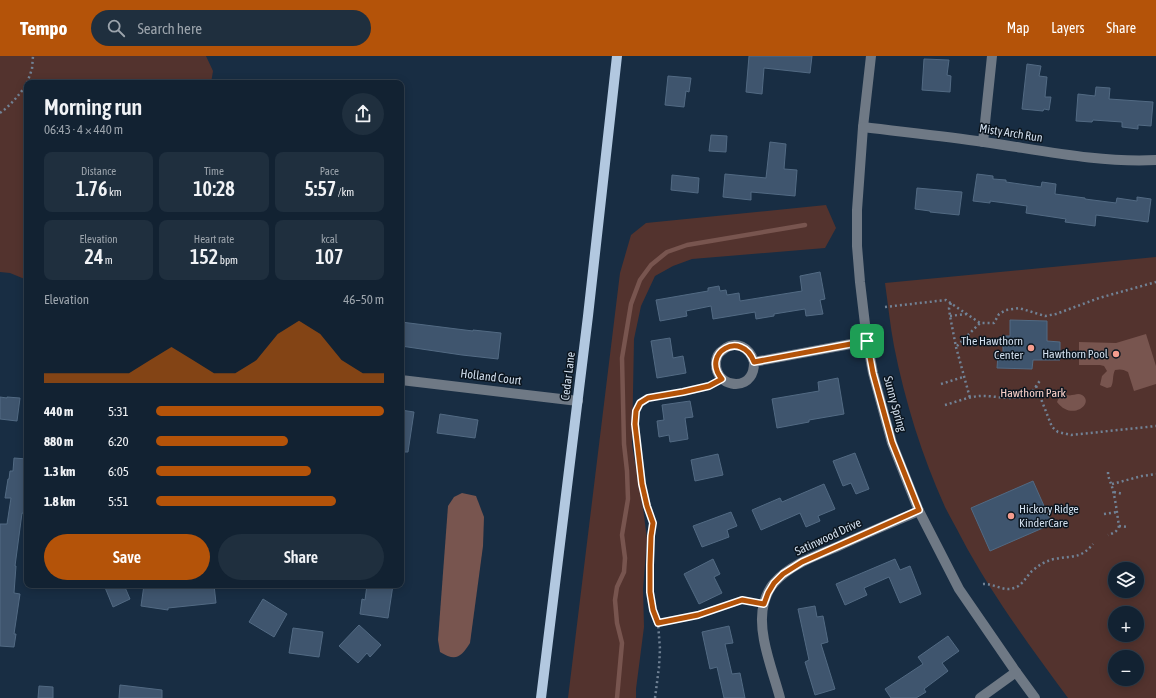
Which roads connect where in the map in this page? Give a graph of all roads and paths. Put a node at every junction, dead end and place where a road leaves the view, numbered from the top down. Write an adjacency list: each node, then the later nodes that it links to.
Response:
1 (33, 56): 5 (path)
2 (617, 56): 27 (main road, Cedar Lane)
3 (871, 56): 8 (street, Sunny Spring)
4 (992, 56): 9 (street)
5 (28, 80)
6 (24, 88): 7 (path)
7 (0, 113)
8 (863, 127): 9 (street, Misty Arch Run); 17 (street, Sunny Spring)
9 (984, 142): 10 (street, Misty Arch Run)
10 (1156, 160)
11 (1156, 282): 16 (path)
12 (952, 303): 13 (path); 14 (path); 15 (path)
13 (885, 307)
14 (966, 314): 15 (path); 16 (path)
15 (950, 316): 18 (path)
16 (980, 323): 18 (path)
17 (867, 341): 19 (street); 35 (street, Sunny Spring)
18 (956, 347): 20 (path)
19 (754, 362): 21 (street); 21 (street)
20 (963, 376): 24 (path); 26 (path)
21 (722, 379): 44 (path)
22 (1041, 379): 25 (path)
23 (404, 380): 27 (street, Holland Court)
24 (941, 384)
25 (1036, 386): 26 (path); 29 (path)
26 (970, 398): 28 (path)
27 (578, 401): 46 (main road, Cedar Lane)
28 (945, 405)
29 (1156, 426)
30 (1108, 472): 32 (path)
31 (1156, 474): 32 (path)
32 (1112, 484): 33 (path)
33 (1114, 492): 34 (path); 36 (path)
34 (1124, 494)
35 (919, 510): 43 (street, Satinwood Drive); 45 (street, Sunny Spring)
36 (1117, 512): 37 (path); 38 (path)
37 (1104, 514)
38 (1119, 526): 39 (path); 40 (path)
39 (1128, 527)
40 (1108, 535)
41 (1093, 544): 42 (path)
42 (983, 584)
43 (764, 604): 44 (path); 48 (street, Satinwood Drive)
44 (658, 623): 47 (path)
45 (1016, 672): 49 (street); 50 (street, Sunny Spring)
46 (541, 698)
47 (655, 698)
48 (780, 698)
49 (980, 698)
50 (1035, 698)

